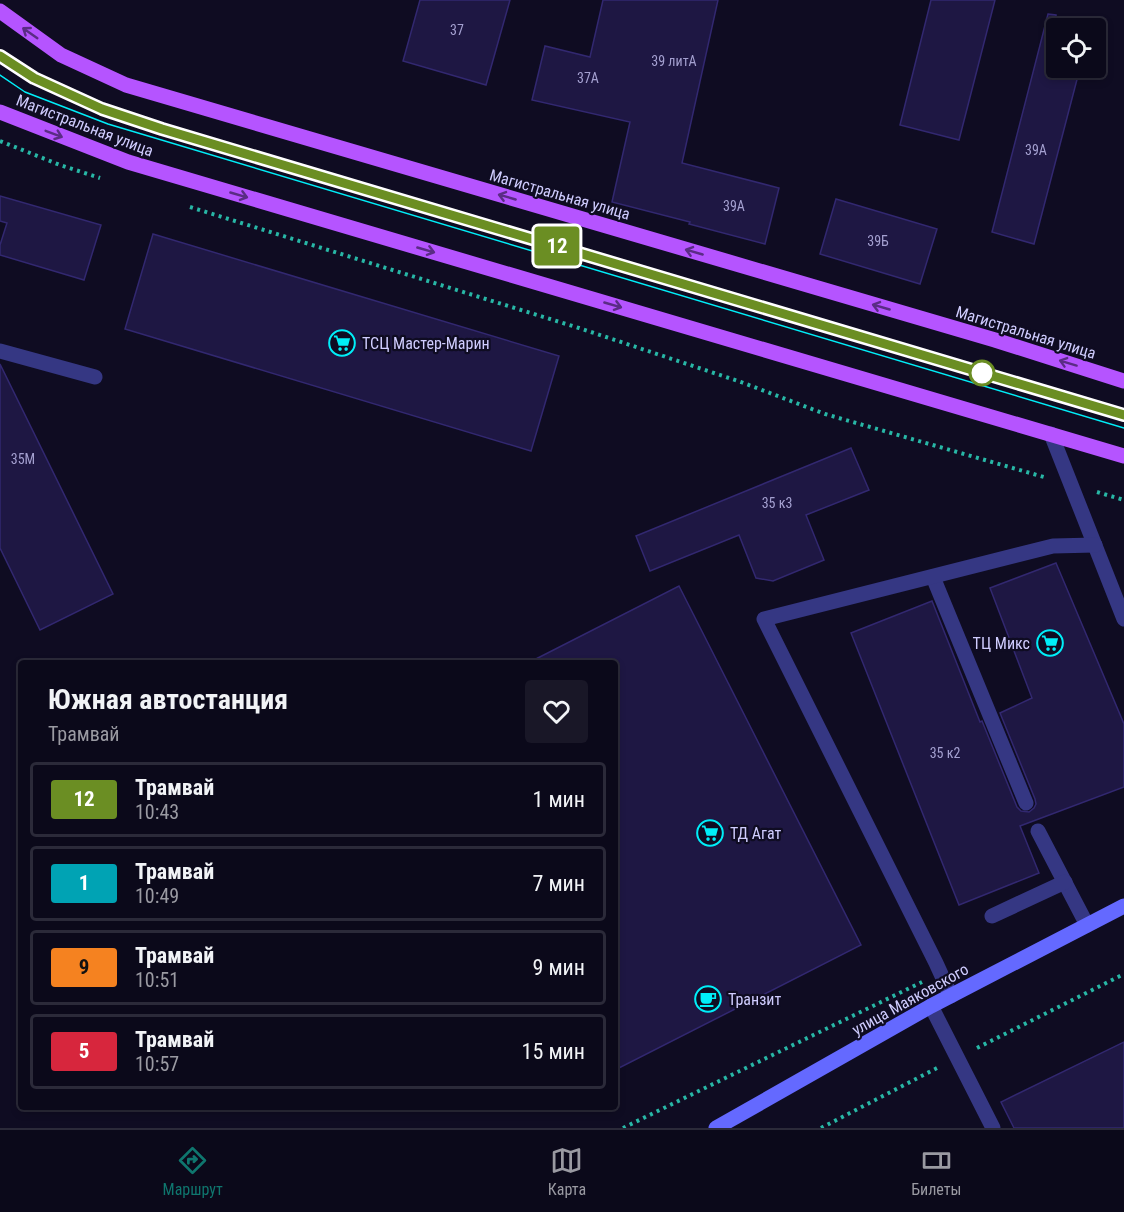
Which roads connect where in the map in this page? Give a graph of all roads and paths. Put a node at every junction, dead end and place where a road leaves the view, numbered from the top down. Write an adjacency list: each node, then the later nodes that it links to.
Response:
1 (0, 11): 8 (main road, Магистральная улица, one-way to 1)
2 (0, 112): 9 (main road, Магистральная улица, one-way to 9)
3 (0, 141): 4 (path)
4 (105, 180)
5 (185, 205): 11 (path)
6 (0, 351): 7 (lane)
7 (95, 377)
8 (1124, 381)
9 (1051, 434): 10 (main road, Магистральная улица); 11 (lane)
10 (1124, 456)
11 (1071, 485): 12 (path); 13 (lane)
12 (1124, 500)
13 (1095, 545): 14 (lane); 15 (lane)
14 (933, 577): 16 (lane); 22 (lane)
15 (1123, 616)
16 (1026, 803)
17 (1038, 831): 18 (lane)
18 (1065, 882): 20 (lane); 21 (lane)
19 (1124, 906): 21 (main road, улица Маяковского)
20 (992, 916)
21 (1088, 925): 23 (main road, улица Маяковского)
22 (941, 973): 23 (lane); 25 (path)
23 (951, 996): 24 (main road, улица Маяковского)
24 (931, 1006): 26 (main road, улица Маяковского); 27 (lane)
25 (623, 1128)
26 (716, 1128)
27 (993, 1128)

